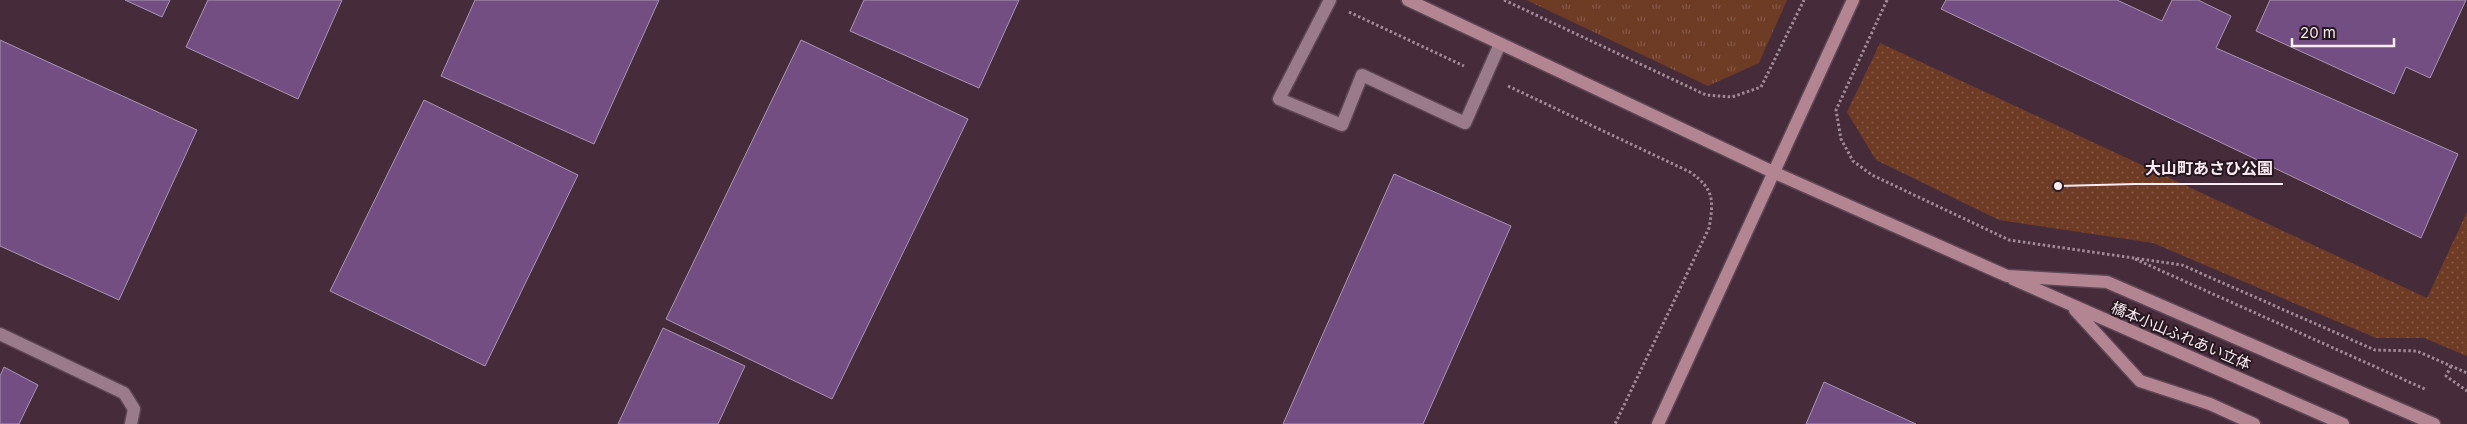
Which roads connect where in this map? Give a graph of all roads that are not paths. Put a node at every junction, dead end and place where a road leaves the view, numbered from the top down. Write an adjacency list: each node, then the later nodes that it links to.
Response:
1 (1408, 0): 4 (street, 橋本小山ふれあい立体)
2 (1853, 0): 5 (street)
3 (1330, 1): 4 (street)
4 (1500, 44): 5 (street, 橋本小山ふれあい立体)
5 (1773, 172): 6 (street, 橋本小山ふれあい立体); 10 (street)
6 (2007, 276): 7 (street, 橋本小山ふれあい立体); 13 (street)
7 (2072, 307): 11 (street); 12 (street, 橋本小山ふれあい立体)
8 (0, 334): 9 (street)
9 (131, 424)
10 (1658, 424)
11 (2254, 424)
12 (2343, 424)
13 (2434, 424)

